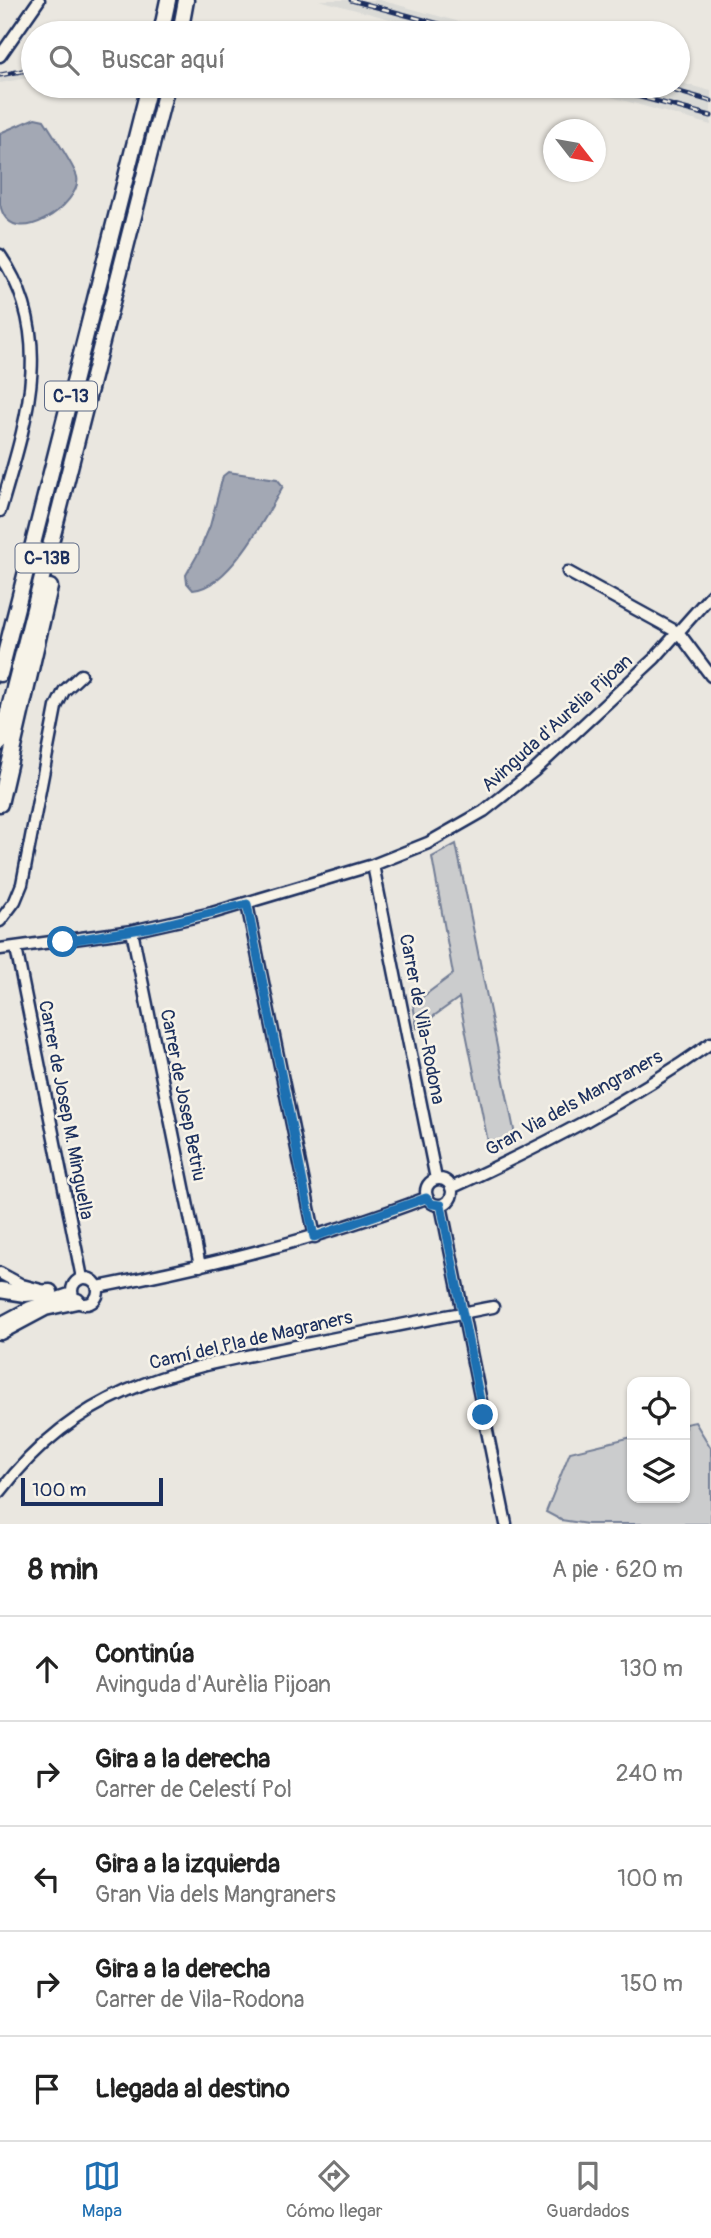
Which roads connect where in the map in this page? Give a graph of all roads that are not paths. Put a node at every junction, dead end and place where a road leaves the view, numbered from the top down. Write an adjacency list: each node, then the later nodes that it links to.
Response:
1 (39, 0): 4 (street)
2 (168, 0): 5 (highway)
3 (186, 0): 6 (highway)
4 (25, 21)
5 (164, 21)
6 (182, 21)
7 (21, 26): 8 (street)
8 (3, 53)
9 (146, 98): 17 (highway, C-13)
10 (165, 98): 12 (highway, C-13)
11 (0, 255): 13 (street)
12 (94, 373): 20 (highway, C-13B); 21 (highway, C-13)
13 (0, 511)
14 (568, 572): 16 (street)
15 (711, 595): 16 (street, Avinguda d'Aurèlia Pijoan)
16 (679, 633): 19 (street); 22 (street, Avinguda d'Aurèlia Pijoan)
17 (0, 674)
18 (81, 675): 24 (street)
19 (711, 676)
20 (0, 743)
21 (0, 804)
22 (373, 865): 23 (street, Avinguda d'Aurèlia Pijoan); 29 (street, Carrer de Vila-Rodona)
23 (247, 904): 25 (street, Avinguda d'Aurèlia Pijoan); 33 (street)
24 (0, 921)
25 (132, 931): 26 (street, Avinguda d'Aurèlia Pijoan); 34 (street, Carrer de Josep Betriu)
26 (16, 948): 27 (street, Avinguda d'Aurèlia Pijoan); 36 (street, Carrer de Josep M. Minguella)
27 (0, 949)
28 (711, 1043): 30 (street, Gran Via dels Mangraners)
29 (436, 1179): 30 (street); 31 (street)
30 (451, 1188): 32 (street)
31 (426, 1198): 32 (street); 33 (street)
32 (441, 1205): 42 (street)
33 (314, 1237): 34 (street)
34 (200, 1266): 37 (street)
35 (0, 1273): 39 (street)
36 (82, 1278): 37 (street); 40 (street)
37 (98, 1287): 40 (street)
38 (0, 1290): 39 (highway)
39 (50, 1292): 40 (street)
40 (74, 1293): 43 (street); 44 (highway)
41 (493, 1307): 42 (street, Camí del Pla de Magraners)
42 (463, 1313): 45 (street, Camí del Pla de Magraners); 46 (street)
43 (0, 1323)
44 (0, 1332)
45 (0, 1492)
46 (506, 1524)

